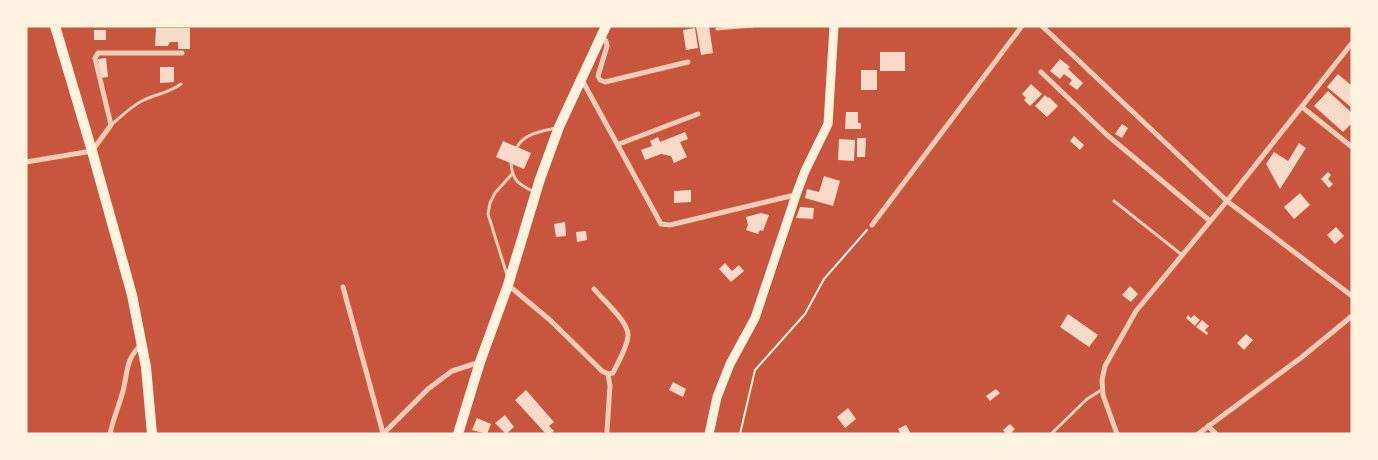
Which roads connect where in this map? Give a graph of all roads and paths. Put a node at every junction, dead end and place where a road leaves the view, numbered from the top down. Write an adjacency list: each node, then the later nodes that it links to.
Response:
1 (55, 26): 22 (highway)
2 (606, 26): 8 (highway)
3 (753, 26): 7 (lane)
4 (834, 26): 27 (main road)
5 (1022, 26): 31 (street)
6 (1042, 26): 29 (street)
7 (717, 29)
8 (602, 37): 11 (street); 13 (highway)
9 (1352, 43): 15 (street)
10 (182, 53): 17 (street)
11 (688, 62)
12 (1041, 72): 30 (street)
13 (582, 80): 18 (highway); 19 (street)
14 (181, 84): 17 (lane)
15 (1302, 107): 21 (street); 29 (street)
16 (698, 114): 19 (street)
17 (111, 125): 22 (street)
18 (559, 127): 20 (lane); 26 (highway)
19 (619, 144): 27 (street)
20 (517, 147)
21 (1352, 147)
22 (92, 151): 23 (street); 38 (highway)
23 (26, 162)
24 (511, 164): 25 (lane)
25 (512, 174): 26 (lane); 33 (lane)
26 (535, 193): 33 (highway)
27 (796, 195): 48 (main road)
28 (1114, 201): 32 (lane)
29 (1227, 201): 30 (street); 36 (street)
30 (1210, 221): 32 (street)
31 (872, 225): 49 (path)
32 (1182, 255): 41 (street)
33 (508, 282): 39 (highway); 40 (street)
34 (342, 287): 46 (street)
35 (594, 289): 40 (street)
36 (1352, 296)
37 (1352, 316): 42 (street)
38 (142, 344): 44 (street); 45 (highway)
39 (480, 362): 46 (street); 47 (highway)
40 (608, 374): 43 (street)
41 (1103, 389): 50 (lane); 51 (street)
42 (1208, 426): 52 (street); 53 (street)
43 (607, 431)
44 (110, 434)
45 (152, 434)
46 (383, 434)
47 (458, 434)
48 (709, 434)
49 (740, 434)
50 (1051, 434)
51 (1117, 434)
52 (1198, 434)
53 (1216, 434)

